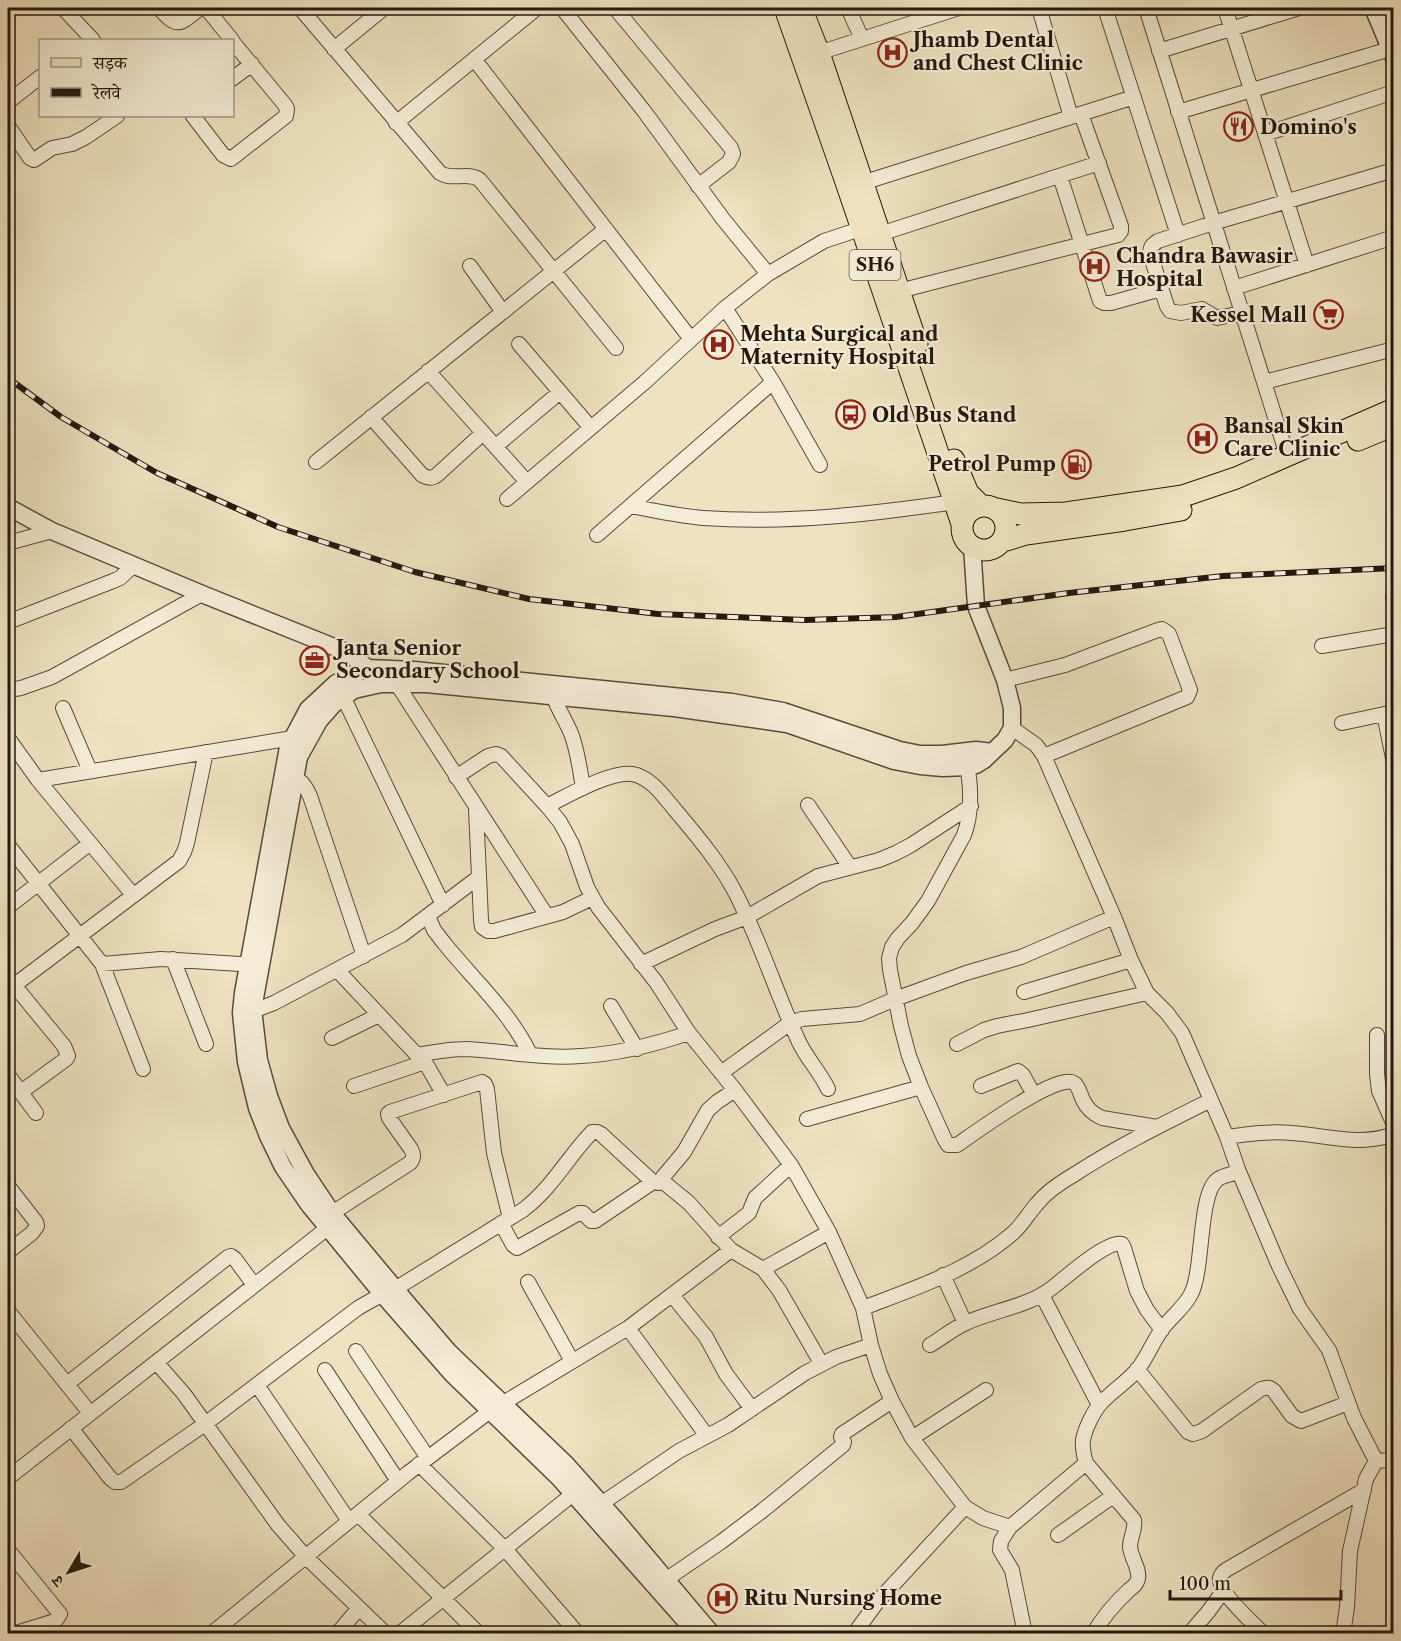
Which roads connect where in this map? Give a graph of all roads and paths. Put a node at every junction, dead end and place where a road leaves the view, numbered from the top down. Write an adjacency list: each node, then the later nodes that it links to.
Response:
1 (63, 8): 22 (street)
2 (159, 8): 3 (street)
3 (200, 8)
4 (206, 8): 23 (street)
5 (300, 8): 26 (street)
6 (384, 8): 26 (street)
7 (537, 8): 30 (street)
8 (562, 8): 49 (street)
9 (615, 8): 49 (street)
10 (786, 8): 29 (main road, SH6)
11 (800, 8): 29 (main road, SH6)
12 (848, 8): 24 (street)
13 (959, 8): 20 (street)
14 (1039, 8): 39 (street)
15 (1105, 8): 36 (street)
16 (1146, 8): 27 (street)
17 (1225, 8): 21 (street)
18 (1299, 8): 21 (street)
19 (1373, 8): 28 (street)
20 (923, 13): 24 (street)
21 (1231, 29): 27 (street); 34 (street)
22 (92, 39)
23 (230, 39)
24 (862, 39): 29 (street)
25 (234, 43): 31 (street)
26 (334, 49): 42 (street)
27 (1159, 51): 38 (street)
28 (1392, 53): 34 (street)
29 (811, 56): 48 (main road, SH6); 53 (main road, SH6)
30 (474, 59): 42 (street); 52 (street)
31 (252, 64): 33 (street); 41 (street)
32 (39, 78): 37 (street)
33 (234, 78)
34 (1251, 90): 38 (street); 44 (street)
35 (1394, 92): 44 (street)
36 (1134, 97): 39 (street); 54 (street)
37 (8, 102)
38 (1178, 112): 51 (street)
39 (1076, 115): 45 (street); 48 (street)
40 (116, 117): 43 (street)
41 (194, 117)
42 (396, 123): 59 (street)
43 (8, 126)
44 (1265, 134): 50 (street)
45 (1099, 163): 47 (street); 56 (street)
46 (1394, 170): 50 (street)
47 (1060, 176): 53 (street); 56 (street)
48 (862, 183): 53 (main road, SH6)
49 (698, 186): 60 (street)
50 (1287, 202): 51 (street); 57 (street)
51 (1214, 223): 54 (street); 61 (street)
52 (606, 229): 59 (street); 67 (street)
53 (873, 229): 60 (street); 63 (main road, SH6); 86 (main road, SH6)
54 (1178, 235): 62 (street)
55 (1394, 237): 57 (street)
56 (1083, 245): 62 (street); 63 (street)
57 (1307, 265): 61 (street)
58 (470, 266): 65 (street)
59 (554, 271): 65 (street); 69 (street)
60 (768, 274): 64 (street)
61 (1234, 288): 66 (street)
62 (1161, 289): 66 (street)
63 (899, 291): 89 (main road, SH6)
64 (725, 308): 67 (street); 72 (street)
65 (502, 312): 71 (street)
66 (1242, 313): 73 (street)
67 (691, 339): 78 (street)
68 (519, 344): 74 (street)
69 (616, 348)
70 (1394, 349): 73 (street)
71 (428, 371): 76 (street); 79 (street)
72 (773, 382): 83 (street); 87 (street)
73 (1264, 382): 81 (street)
74 (560, 392): 78 (street); 80 (street)
75 (1394, 409): 81 (main road)
76 (371, 417): 79 (street); 82 (street)
77 (1394, 425): 93 (main road)
78 (591, 428): 84 (street)
79 (483, 433): 80 (street)
80 (496, 446): 84 (street)
81 (1287, 455): 89 (main road)
82 (315, 462)
83 (820, 465)
84 (527, 482): 85 (street)
85 (507, 500)
86 (955, 502): 87 (street); 90 (main road, SH6)
87 (631, 506): 92 (street)
88 (8, 507): 91 (street)
89 (988, 507): 90 (main road); 93 (main road, SH6)
90 (962, 524): 95 (main road, SH6)
91 (52, 531): 94 (street); 96 (street)
92 (597, 535)
93 (1003, 541): 95 (main road)
94 (8, 543)
95 (972, 546): 103 (street)
96 (134, 565): 97 (street); 98 (street)
97 (202, 594): 101 (street); 104 (street)
98 (8, 622)
99 (1394, 634): 100 (street)
100 (1322, 646)
101 (368, 668): 102 (street); 105 (street)
102 (388, 679): 105 (street); 106 (street); 120 (street)
103 (1005, 680): 110 (street); 115 (street)
104 (8, 690)
105 (340, 690): 111 (street); 113 (street); 134 (street)
106 (553, 690): 116 (street); 122 (street)
107 (63, 708): 118 (street)
108 (1389, 713): 109 (street); 117 (street)
109 (1342, 723)
110 (1012, 728): 115 (street); 116 (street)
111 (310, 736): 113 (street); 119 (street)
112 (8, 738): 121 (street)
113 (293, 738): 114 (street); 119 (street)
114 (206, 752): 118 (street); 132 (street)
115 (1044, 756): 139 (street)
116 (966, 759): 125 (street)
117 (1394, 763)
118 (90, 771): 121 (street)
119 (289, 775): 141 (street); 146 (street)
120 (456, 777): 124 (street); 126 (street)
121 (38, 780): 127 (street)
122 (583, 788): 124 (street); 138 (street)
123 (808, 805): 129 (street)
124 (548, 806): 133 (street)
125 (971, 806): 129 (street); 151 (street)
126 (475, 808): 130 (street); 137 (street)
127 (90, 844): 131 (street); 132 (street)
128 (8, 845): 131 (street)
129 (850, 867): 138 (street)
130 (479, 877): 134 (street); 137 (street)
131 (38, 884): 135 (street); 140 (street)
132 (133, 895): 140 (street)
133 (592, 898): 137 (street); 145 (street)
134 (443, 905): 136 (street)
135 (8, 906)
136 (428, 916): 141 (street); 162 (street)
137 (547, 916)
138 (747, 917): 145 (street); 155 (street)
139 (1114, 917): 143 (street); 151 (street)
140 (80, 936): 144 (street); 148 (street)
141 (364, 956): 147 (street)
142 (173, 959): 144 (street); 146 (street); 159 (street)
143 (1131, 960): 149 (street); 150 (street)
144 (102, 964): 164 (street)
145 (641, 964): 156 (street)
146 (254, 965): 153 (street)
147 (337, 970): 153 (street); 154 (street)
148 (11, 988): 172 (street)
149 (1024, 992)
150 (1147, 993): 160 (street); 175 (street)
151 (896, 999): 155 (street); 169 (street)
152 (611, 1006): 161 (street)
153 (247, 1012): 186 (street)
154 (379, 1015): 158 (street); 163 (street)
155 (790, 1023): 165 (street); 170 (street)
156 (688, 1033): 161 (street); 165 (street)
157 (1377, 1035): 178 (street)
158 (332, 1038)
159 (206, 1044)
160 (957, 1044)
161 (637, 1049): 162 (street)
162 (530, 1054): 163 (street)
163 (421, 1059): 167 (street); 173 (street)
164 (144, 1069)
165 (721, 1073): 171 (street)
166 (8, 1075): 172 (street)
167 (354, 1086)
168 (981, 1086): 174 (street)
169 (921, 1087): 174 (street); 177 (street)
170 (828, 1089)
171 (735, 1090): 182 (street); 184 (street)
172 (21, 1092): 176 (street)
173 (444, 1095): 186 (street); 187 (street)
174 (1034, 1095): 179 (street)
175 (1211, 1100): 179 (street); 181 (street)
176 (36, 1113)
177 (807, 1119)
178 (1394, 1125)
179 (1157, 1127): 193 (street)
180 (1394, 1134): 181 (street)
181 (1227, 1137): 183 (street)
182 (791, 1165): 188 (street); 189 (street)
183 (1239, 1172): 204 (street); 217 (street)
184 (657, 1181): 187 (street); 187 (street); 189 (street)
185 (8, 1186): 191 (street)
186 (332, 1220): 195 (street); 196 (street)
187 (505, 1221): 196 (street)
188 (829, 1232): 192 (street); 199 (street)
189 (718, 1237): 190 (street)
190 (731, 1250): 192 (street); 197 (street)
191 (8, 1252)
192 (763, 1269): 210 (street)
193 (943, 1275): 199 (street); 201 (street)
194 (528, 1282): 208 (street)
195 (254, 1285): 209 (street); 213 (street)
196 (389, 1292): 214 (street); 219 (street)
197 (672, 1295): 203 (street); 220 (street)
198 (1042, 1295): 201 (street); 204 (street); 218 (street)
199 (863, 1308): 205 (street)
200 (8, 1311): 202 (street)
201 (965, 1323): 206 (street)
202 (12, 1326): 213 (street)
203 (628, 1328): 208 (street); 224 (street)
204 (1162, 1330): 211 (street)
205 (871, 1345): 210 (street); 216 (street)
206 (930, 1345)
207 (356, 1351): 227 (street)
208 (572, 1361): 219 (street)
209 (156, 1362): 221 (street); 222 (street)
210 (822, 1364): 220 (street)
211 (1137, 1369): 217 (street); 218 (street)
212 (325, 1370): 231 (street)
213 (67, 1384): 221 (street)
214 (257, 1384): 222 (street); 237 (street)
215 (986, 1390): 225 (street)
216 (892, 1401): 225 (street); 243 (street)
217 (1348, 1403): 228 (street)
218 (1099, 1405): 229 (street)
219 (496, 1407): 227 (street); 233 (street); 236 (street)
220 (752, 1409): 224 (street)
221 (90, 1413): 223 (street)
222 (205, 1424): 223 (street); 242 (street)
223 (71, 1428): 230 (street)
224 (707, 1436): 236 (street)
225 (912, 1438): 235 (street)
226 (1394, 1460): 228 (street)
227 (424, 1461): 231 (street); 241 (street)
228 (1376, 1461): 232 (street)
229 (1086, 1463): 234 (street); 238 (street)
230 (8, 1478)
231 (398, 1481): 237 (street)
232 (1364, 1490): 244 (street); 261 (street)
233 (573, 1494): 236 (street); 241 (street)
234 (1113, 1496): 239 (street); 258 (street)
235 (965, 1507): 238 (street); 256 (street)
236 (596, 1508): 243 (street)
237 (354, 1518): 242 (street); 245 (street)
238 (1010, 1527): 257 (street)
239 (1058, 1535)
240 (8, 1550): 247 (street)
241 (505, 1550): 245 (street); 253 (street)
242 (306, 1557): 246 (street); 248 (street)
243 (661, 1583): 254 (street); 255 (street)
244 (1224, 1590): 259 (street); 260 (street)
245 (444, 1598): 251 (street); 252 (street)
246 (359, 1608): 249 (street); 250 (street)
247 (13, 1634)
248 (211, 1634)
249 (337, 1634)
250 (386, 1634)
251 (399, 1634)
252 (479, 1634)
253 (578, 1634)
254 (697, 1634)
255 (712, 1634)
256 (854, 1634)
257 (1025, 1634)
258 (1093, 1634)
259 (1189, 1634)
260 (1264, 1634)
261 (1343, 1634)

